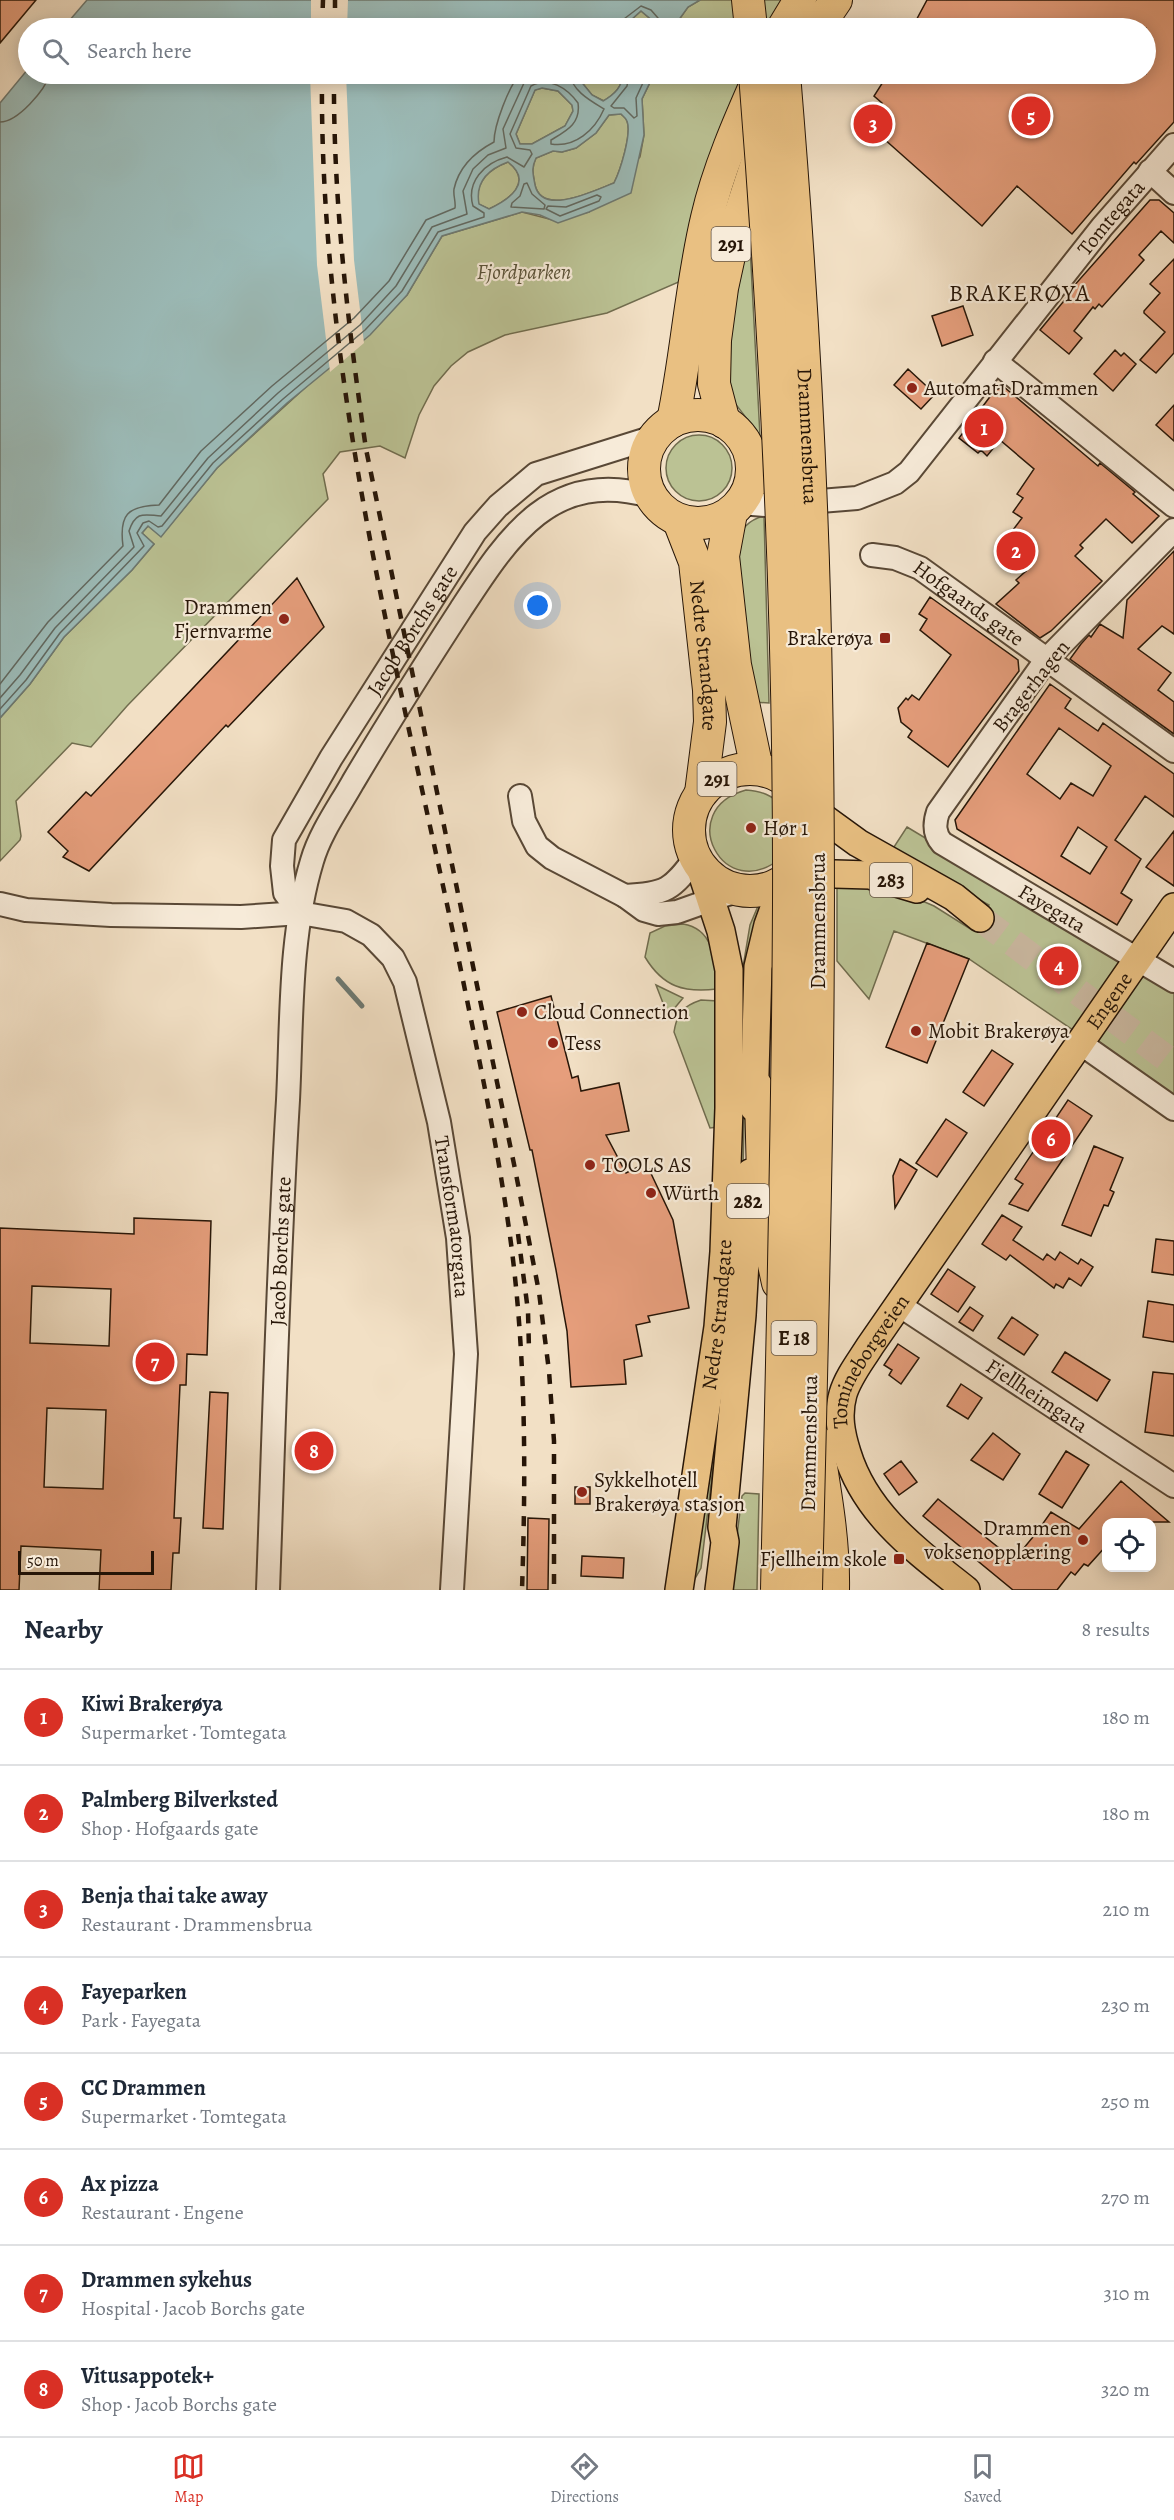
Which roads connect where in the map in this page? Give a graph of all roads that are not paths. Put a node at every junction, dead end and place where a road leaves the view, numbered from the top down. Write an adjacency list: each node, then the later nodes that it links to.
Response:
1 (748, 0): 5 (highway)
2 (777, 0): 6 (highway)
3 (800, 0): 7 (highway)
4 (836, 0): 8 (highway)
5 (750, 18)
6 (780, 18)
7 (788, 18)
8 (824, 18)
9 (756, 84): 55 (highway, Drammensbrua / E 18, bridge)
10 (756, 84): 18 (highway, 291)
11 (785, 84): 56 (highway, Drammensbrua / E 18, bridge)
12 (788, 84): 17 (highway, 291)
13 (1174, 145): 14 (street, Tomtegata)
14 (1150, 171): 15 (street); 16 (street, Tomtegata)
15 (1174, 194)
16 (995, 361): 21 (street, Tomtegata); 22 (street)
17 (724, 422): 18 (highway); 19 (highway)
18 (663, 429): 20 (highway, 291); 40 (street, Jacob Borchs gate)
19 (753, 465): 21 (street, Tomtegata); 23 (highway, 291)
20 (650, 496): 24 (highway); 40 (street, Jacob Borchs gate)
21 (820, 501): 23 (street, Tomtegata)
22 (1174, 506)
23 (736, 508): 24 (highway); 29 (highway, Nedre Strandgate / 291)
24 (679, 521): 30 (highway, Nedre Strandgate / 291)
25 (1174, 530): 27 (street, Bragerhagen)
26 (872, 555): 27 (street, Hofgaards gate)
27 (1046, 660): 28 (street, Hofgaards gate); 33 (street, Bragerhagen)
28 (1174, 751)
29 (757, 769): 30 (highway, 291); 32 (highway, 291)
30 (701, 793): 34 (highway, 291)
31 (520, 796): 37 (street)
32 (807, 806): 35 (highway); 35 (main road, 283)
33 (935, 830): 41 (street, Fayegata)
34 (698, 860): 36 (highway); 37 (street)
35 (789, 877): 36 (highway); 44 (main road, Nedre Strandgate / E 18)
36 (725, 895): 37 (street); 52 (main road, Nedre Strandgate)
37 (625, 896)
38 (0, 904): 40 (street)
39 (1174, 908): 41 (main road, Engene)
40 (300, 913): 50 (street, Jacob Borchs gate); 51 (street, Transformatorgata)
41 (1138, 960): 42 (street, Fayegata); 43 (main road, Engene)
42 (1174, 981)
43 (1080, 1043): 45 (street); 46 (main road, Engene)
44 (756, 1086): 49 (main road, Nedre Strandgate / 282); 57 (highway, E 18)
45 (1174, 1109)
46 (964, 1212): 47 (main road, Tomineborgveien)
47 (899, 1305): 48 (street, Fjellheimgata); 58 (main road, Tomineborgveien)
48 (1174, 1486)
49 (722, 1527): 53 (main road, 282); 54 (main road, Nedre Strandgate / 282)
50 (268, 1590)
51 (452, 1590)
52 (680, 1590)
53 (700, 1590)
54 (719, 1590)
55 (777, 1590)
56 (806, 1590)
57 (833, 1590)
58 (966, 1590)

